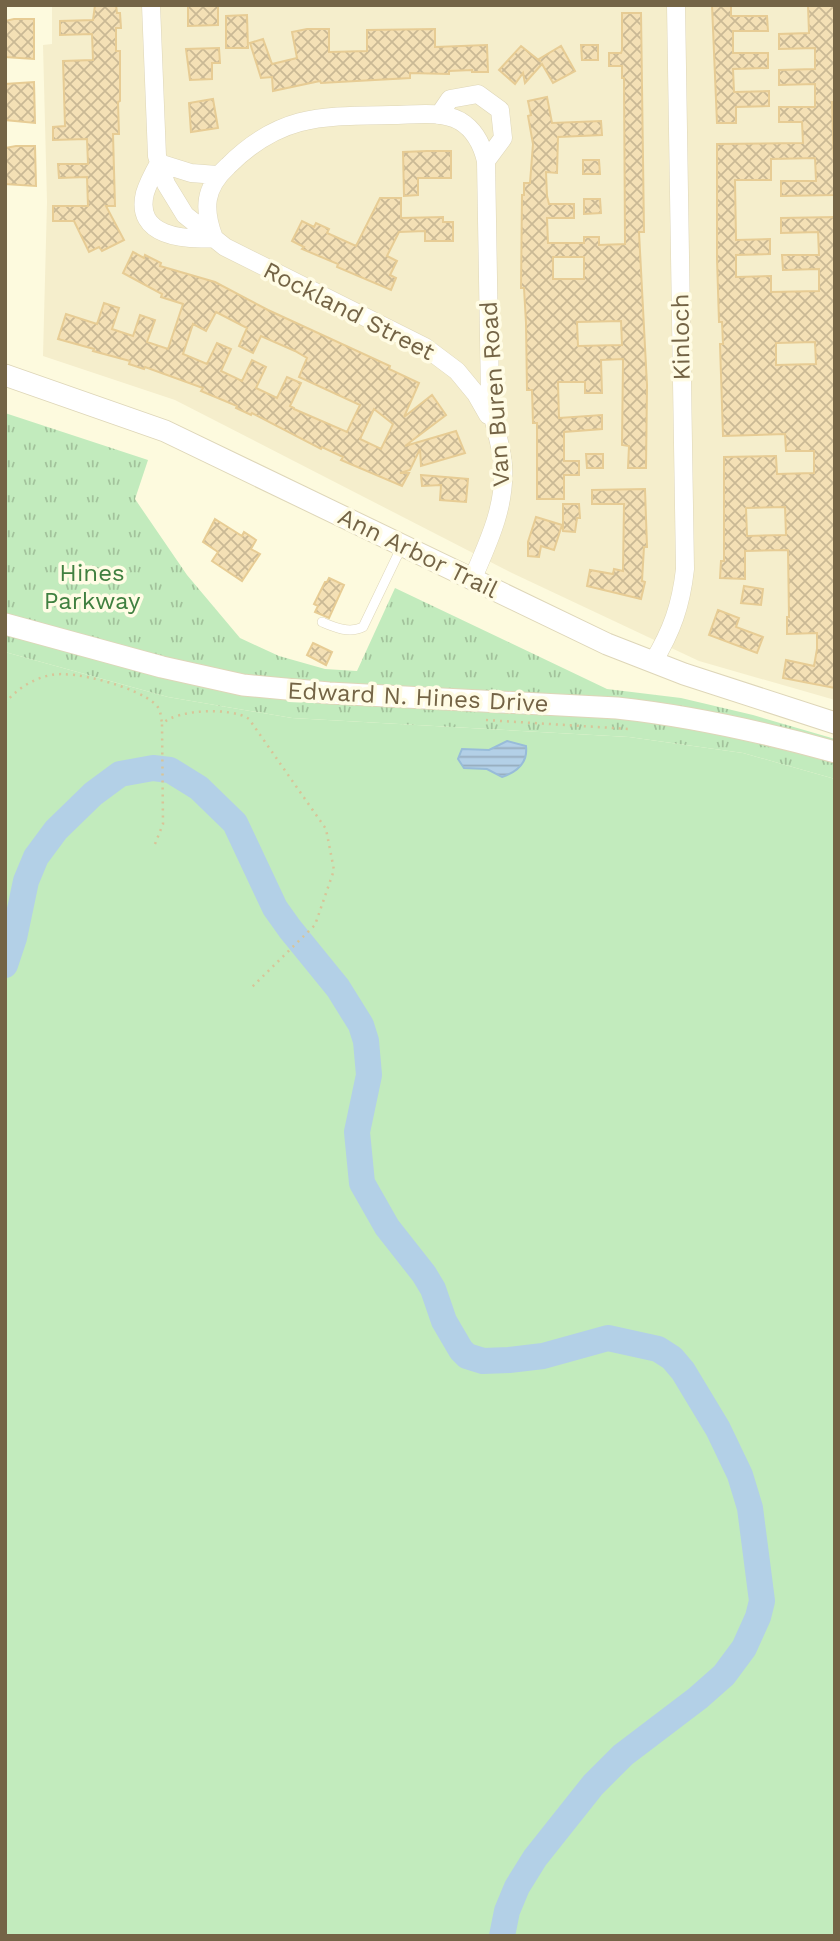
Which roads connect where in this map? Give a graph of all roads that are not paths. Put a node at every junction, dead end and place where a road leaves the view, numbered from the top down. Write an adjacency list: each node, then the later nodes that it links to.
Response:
1 (152, 5): 5 (street, Rockland Street)
2 (676, 5): 14 (street, Kinloch)
3 (439, 115): 4 (street, Van Buren Road); 4 (street, Van Buren Road); 6 (street, Van Buren Road)
4 (486, 161): 9 (street, Van Buren Road)
5 (159, 163): 6 (street); 7 (street, Rockland Street); 7 (street, Rockland Street)
6 (217, 175): 7 (street)
7 (214, 239): 9 (street, Rockland Street)
8 (5, 375): 10 (street, Ann Arbor Trail)
9 (495, 431): 11 (street, Van Buren Road)
10 (402, 546): 11 (street, Ann Arbor Trail); 12 (lane)
11 (472, 580): 14 (street, Ann Arbor Trail)
12 (322, 622)
13 (5, 624): 16 (street, Edward N. Hines Drive)
14 (653, 662): 15 (street, Ann Arbor Trail)
15 (835, 723)
16 (835, 752)

